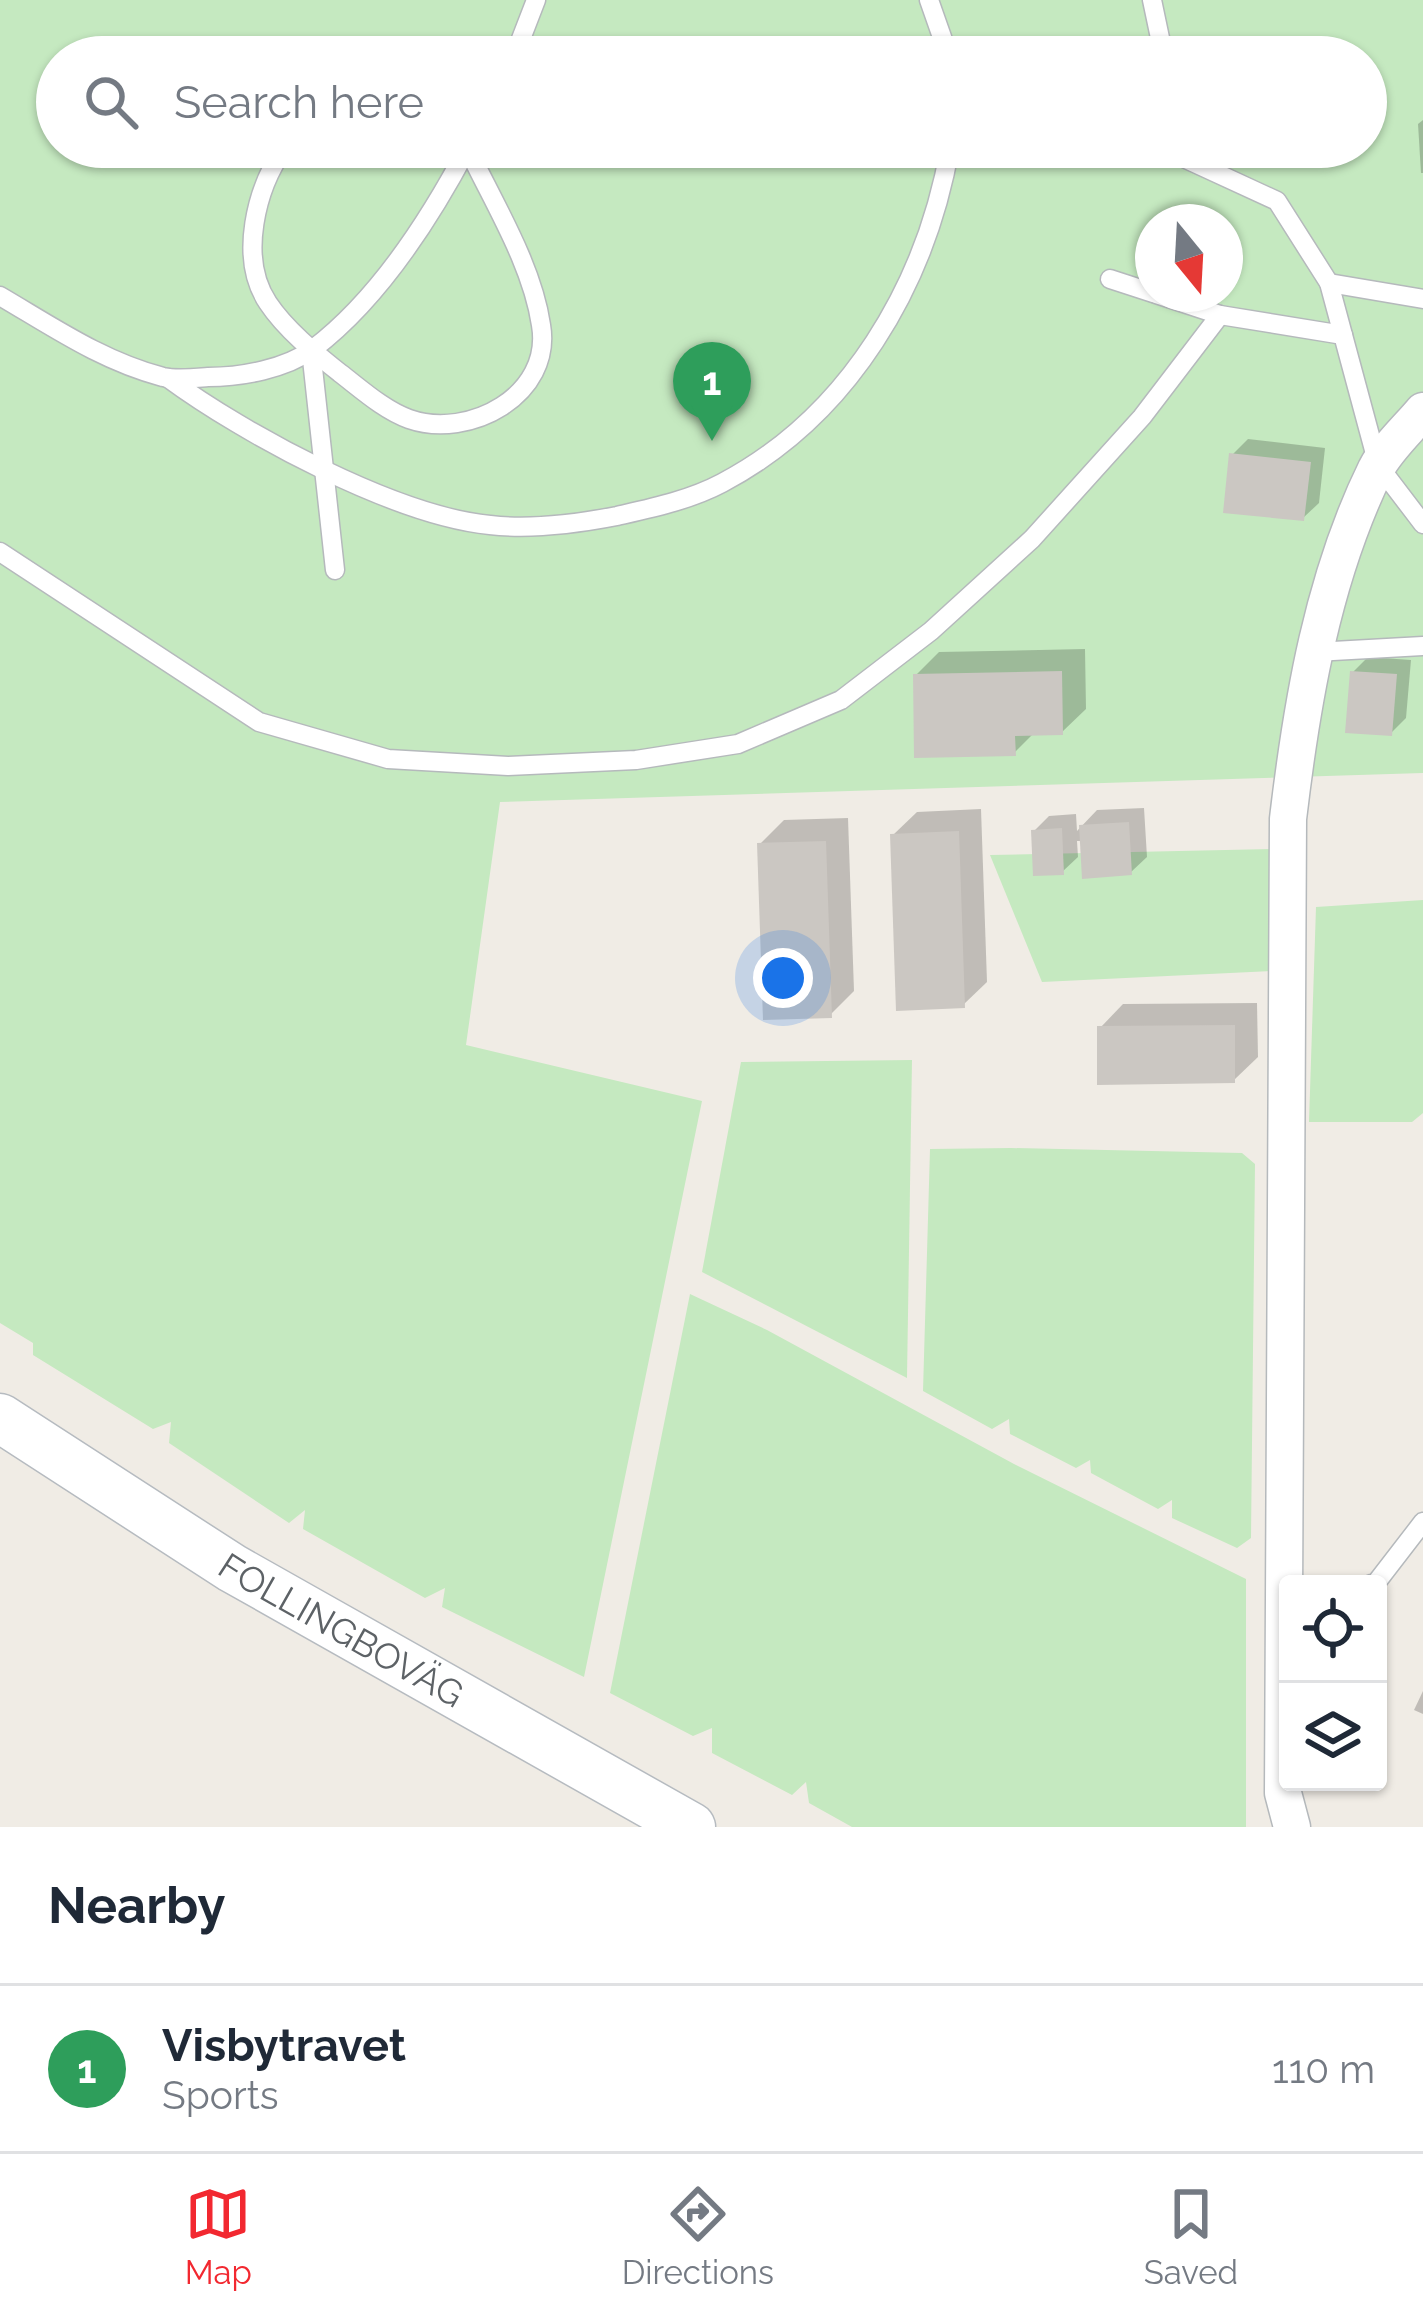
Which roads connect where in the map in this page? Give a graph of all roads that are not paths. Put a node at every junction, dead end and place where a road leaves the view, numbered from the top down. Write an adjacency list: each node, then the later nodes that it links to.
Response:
1 (536, 0): 4 (lane)
2 (929, 0): 5 (lane)
3 (1152, 0): 6 (lane)
4 (522, 36)
5 (942, 36)
6 (1160, 36)
7 (275, 168): 20 (lane)
8 (456, 168): 20 (lane)
9 (477, 168): 20 (lane)
10 (946, 168): 24 (lane)
11 (1205, 168): 13 (lane)
12 (1110, 279): 14 (lane)
13 (1329, 283): 16 (lane); 19 (lane)
14 (1135, 287)
15 (0, 296): 21 (lane)
16 (1423, 299)
17 (1211, 312): 18 (lane)
18 (1220, 315): 19 (lane); 26 (lane)
19 (1343, 335): 23 (lane)
20 (311, 350): 21 (lane); 24 (lane)
21 (168, 378): 24 (lane)
22 (1423, 411): 23 (street)
23 (1378, 465): 25 (lane); 29 (street)
24 (325, 468): 27 (lane)
25 (1423, 524)
26 (0, 552)
27 (335, 570)
28 (1423, 646): 29 (lane)
29 (1315, 652): 32 (street)
30 (0, 1418): 35 (main road, FOLLINGBOVÄG)
31 (1423, 1522): 33 (lane)
32 (1286, 1575)
33 (1382, 1575)
34 (1285, 1683): 36 (street)
35 (691, 1827)
36 (1292, 1827)

